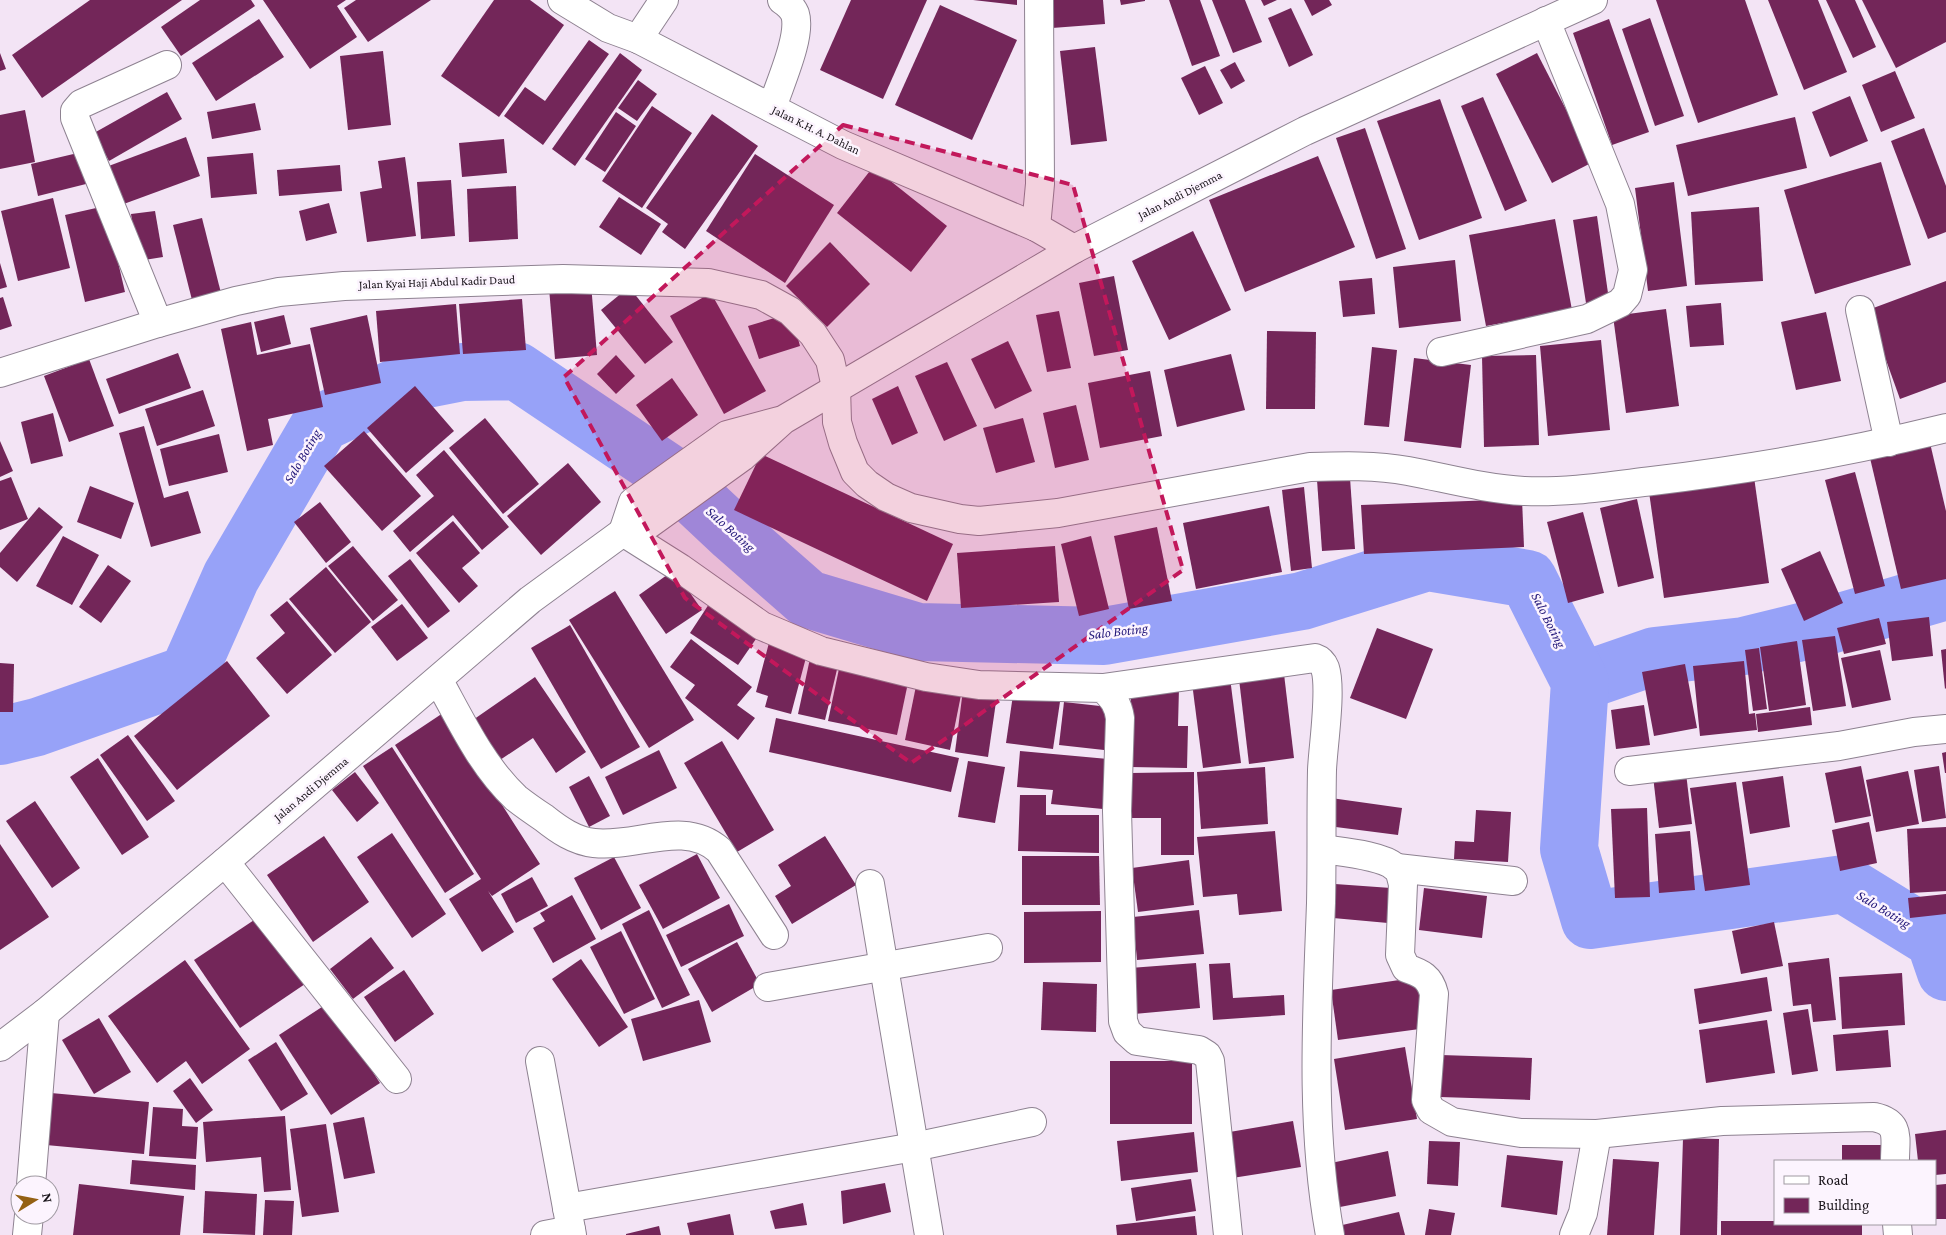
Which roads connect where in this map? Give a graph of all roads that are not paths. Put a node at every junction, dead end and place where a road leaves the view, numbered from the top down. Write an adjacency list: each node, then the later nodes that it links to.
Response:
1 (562, 0): 7 (main road, Jalan K.H. A. Dahlan)
2 (664, 0): 7 (main road)
3 (782, 0): 9 (main road)
4 (1039, 0): 10 (main road)
5 (1579, 3): 6 (main road, Jalan Andi Djemma)
6 (1546, 21): 11 (main road, Jalan Andi Djemma); 14 (main road)
7 (638, 39): 9 (main road, Jalan K.H. A. Dahlan)
8 (167, 65): 13 (main road)
9 (772, 108): 10 (main road, Jalan K.H. A. Dahlan)
10 (1036, 227): 11 (main road, Jalan K.H. A. Dahlan)
11 (1074, 249): 16 (main road, Jalan Andi Djemma)
12 (1860, 310): 19 (main road)
13 (158, 323): 15 (main road, Jalan Kyai Haji Abdul Kadir Daud); 16 (main road, Jalan Kyai Haji Abdul Kadir Daud)
14 (1442, 352)
15 (0, 374)
16 (836, 387): 17 (main road, Jalan Andi Djemma); 19 (main road, Jalan Kyai Haji Abdul Kadir Daud)
17 (783, 420): 20 (main road, Jalan Andi Djemma); 20 (main road, Jalan Andi Djemma)
18 (1946, 428): 19 (main road, Jalan Kyai Haji Abdul Kadir Daud)
19 (1889, 442)
20 (623, 532): 21 (main road, Jalan Andi Djemma); 22 (main road)
21 (438, 680): 26 (main road, Jalan Andi Djemma); 30 (main road)
22 (1102, 688): 25 (main road); 46 (main road)
23 (1946, 729): 24 (main road)
24 (1629, 771)
25 (1322, 849): 27 (main road); 47 (main road)
26 (225, 862): 34 (main road, Jalan Andi Djemma); 37 (main road)
27 (1397, 868): 28 (main road); 39 (main road)
28 (1513, 881)
29 (870, 884): 32 (main road)
30 (774, 934)
31 (988, 948): 32 (main road)
32 (884, 967): 33 (main road); 40 (main road)
33 (768, 987)
34 (45, 1013): 35 (main road, Jalan Andi Djemma); 42 (main road)
35 (0, 1047)
36 (540, 1061): 43 (main road)
37 (397, 1079)
38 (1032, 1122): 40 (main road)
39 (1597, 1134): 41 (main road); 48 (main road)
40 (914, 1147): 43 (main road); 45 (main road)
41 (1895, 1160)
42 (33, 1175)
43 (570, 1224): 44 (main road)
44 (544, 1235)
45 (929, 1235)
46 (1228, 1235)
47 (1330, 1235)
48 (1574, 1235)

